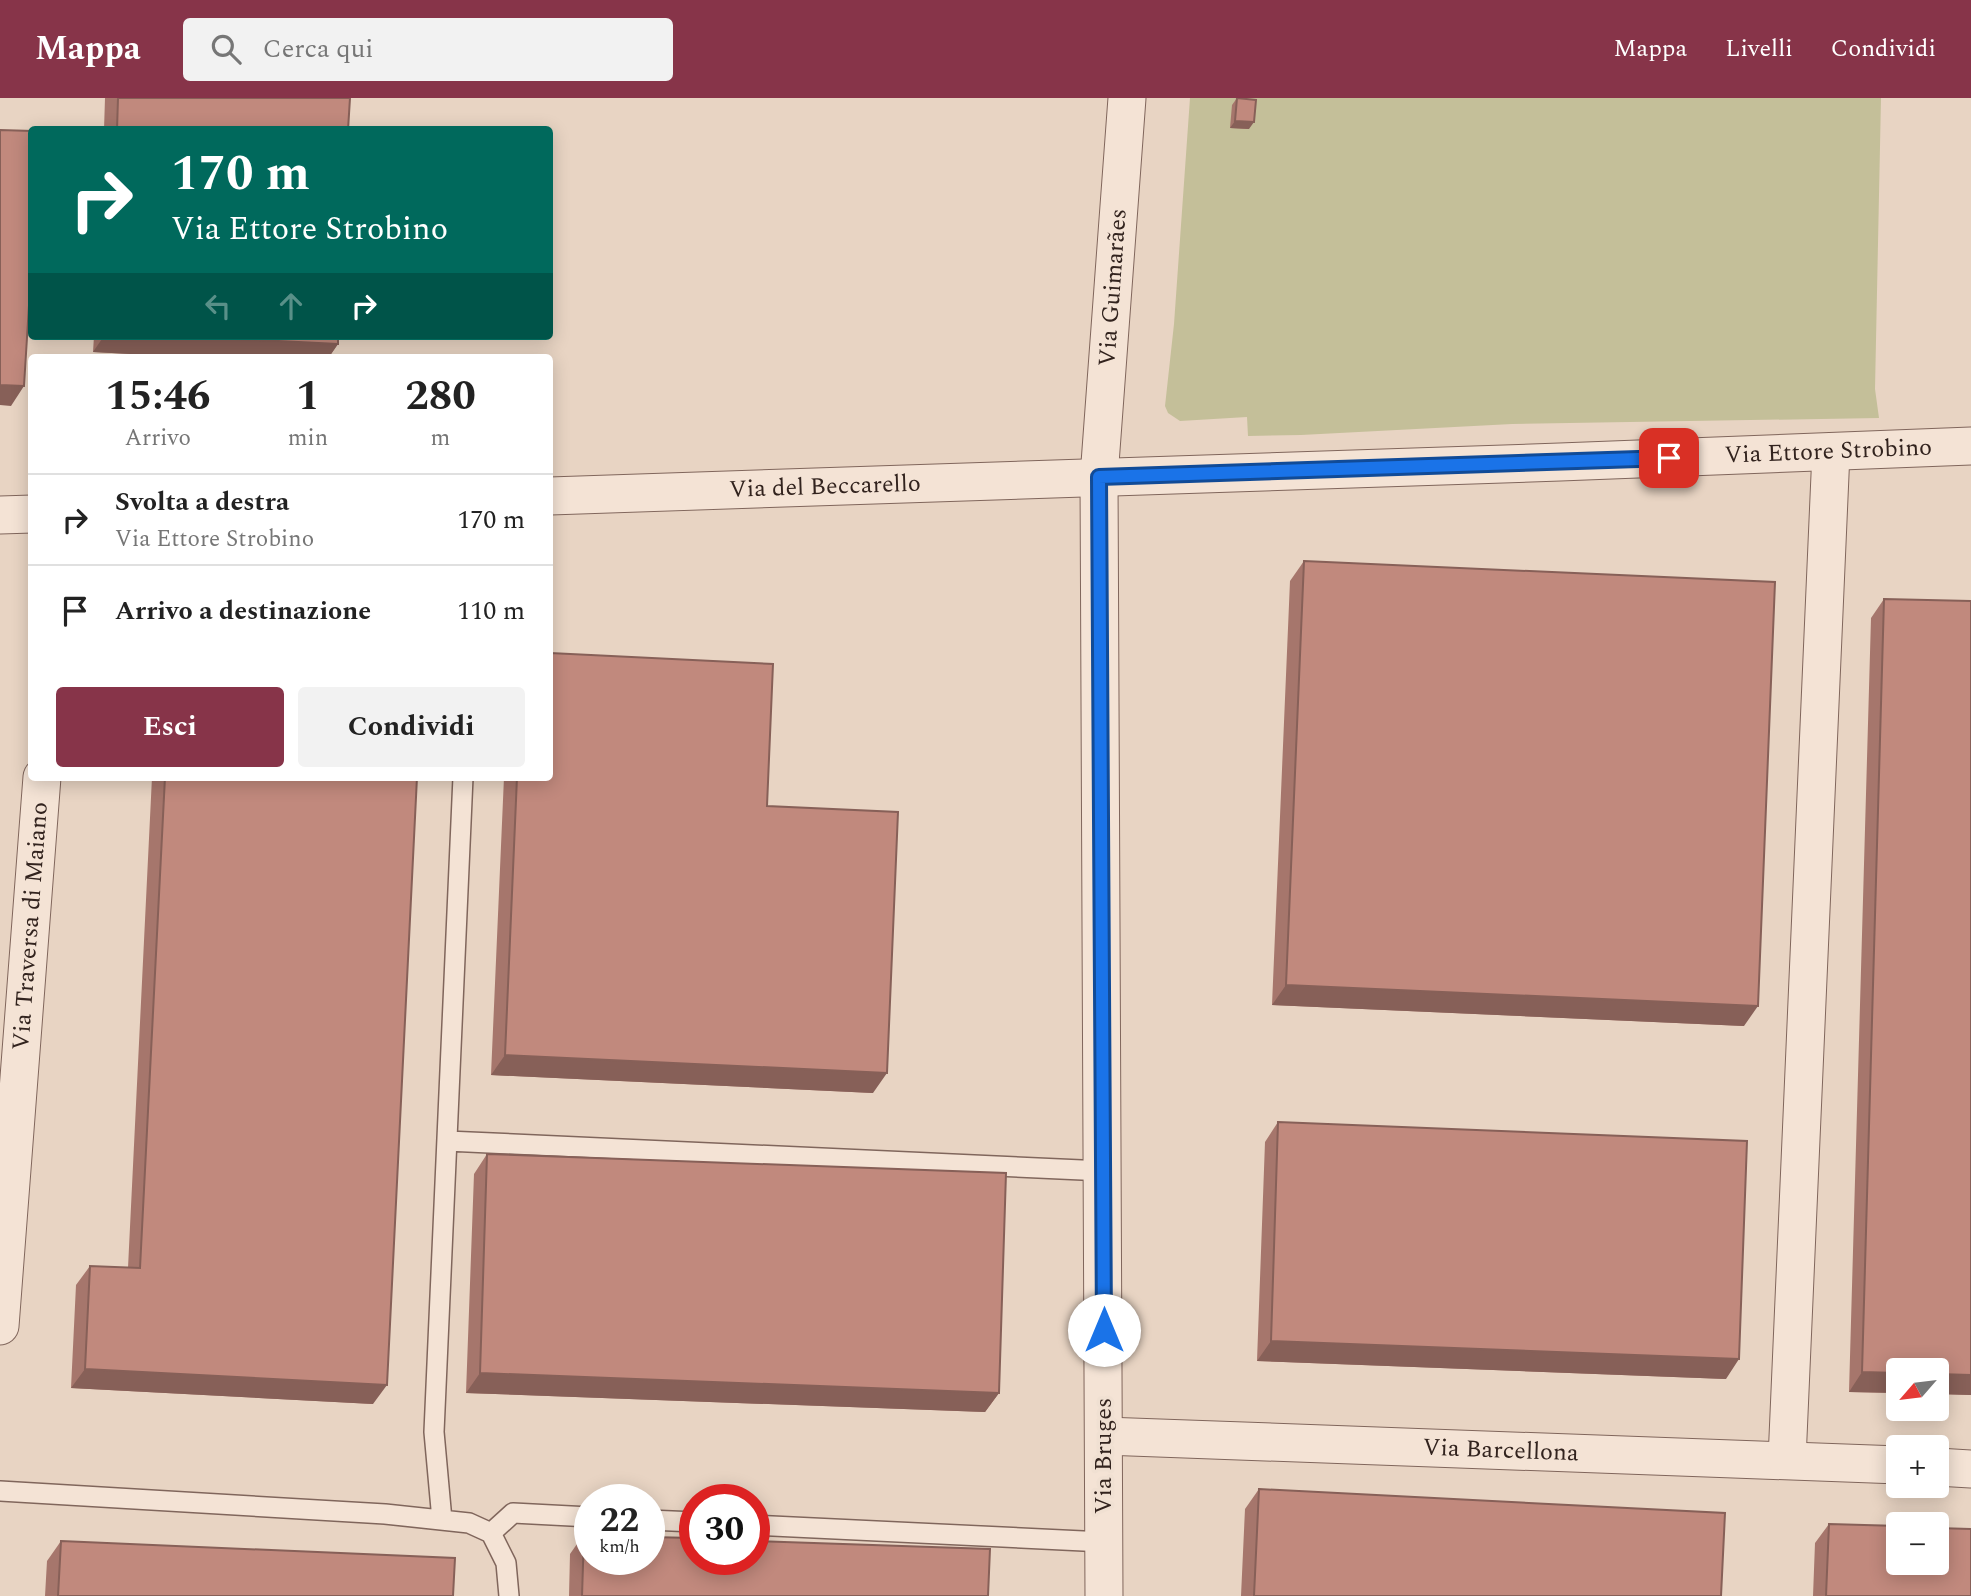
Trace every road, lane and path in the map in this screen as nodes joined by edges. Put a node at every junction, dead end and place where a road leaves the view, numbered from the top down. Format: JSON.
{"nodes":[{"id":1,"x":1127,"y":98,"type":"edge"},
{"id":2,"x":1971,"y":446,"type":"edge"},
{"id":3,"x":1831,"y":452,"type":"junction"},
{"id":4,"x":1099,"y":477,"type":"junction"},
{"id":5,"x":553,"y":496,"type":"edge"},
{"id":6,"x":28,"y":514,"type":"edge"},
{"id":7,"x":0,"y":515,"type":"edge"},
{"id":8,"x":41,"y":781,"type":"edge"},
{"id":9,"x":463,"y":781,"type":"edge"},
{"id":10,"x":447,"y":1141,"type":"junction"},
{"id":11,"x":1104,"y":1171,"type":"junction"},
{"id":12,"x":2,"y":1287,"type":"edge"},
{"id":13,"x":0,"y":1326,"type":"edge"},
{"id":14,"x":1104,"y":1436,"type":"junction"},
{"id":15,"x":1787,"y":1461,"type":"junction"},
{"id":16,"x":1886,"y":1465,"type":"edge"},
{"id":17,"x":1949,"y":1468,"type":"edge"},
{"id":18,"x":1971,"y":1469,"type":"edge"},
{"id":19,"x":0,"y":1492,"type":"edge"},
{"id":20,"x":574,"y":1516,"type":"edge"},
{"id":21,"x":442,"y":1520,"type":"junction"},
{"id":22,"x":770,"y":1526,"type":"edge"},
{"id":23,"x":491,"y":1533,"type":"junction"},
{"id":24,"x":1104,"y":1542,"type":"junction"},
{"id":25,"x":509,"y":1596,"type":"edge"},
{"id":26,"x":1104,"y":1596,"type":"edge"}],
"edges":[{"from":1,"to":4,"type":"street","name":"Via Guimarães"},
{"from":2,"to":3,"type":"street","name":"Via Ettore Strobino"},
{"from":3,"to":4,"type":"street","name":"Via Ettore Strobino"},
{"from":3,"to":15,"type":"street"},
{"from":4,"to":5,"type":"street","name":"Via del Beccarello"},
{"from":4,"to":11,"type":"street","name":"Via Bruges"},
{"from":6,"to":7,"type":"street"},
{"from":8,"to":12,"type":"street","name":"Via Traversa di Maiano"},
{"from":9,"to":10,"type":"lane"},
{"from":10,"to":11,"type":"lane"},
{"from":10,"to":21,"type":"lane"},
{"from":11,"to":14,"type":"street","name":"Via Bruges"},
{"from":12,"to":13,"type":"street","name":"Via Traversa di Maiano"},
{"from":14,"to":15,"type":"street","name":"Via Barcellona"},
{"from":14,"to":24,"type":"street","name":"Via Bruges"},
{"from":15,"to":16,"type":"street","name":"Via Barcellona"},
{"from":17,"to":18,"type":"street"},
{"from":19,"to":21,"type":"lane"},
{"from":20,"to":23,"type":"lane"},
{"from":21,"to":23,"type":"lane"},
{"from":22,"to":24,"type":"lane"},
{"from":23,"to":25,"type":"lane"},
{"from":24,"to":26,"type":"street","name":"Via Bruges"}]}
